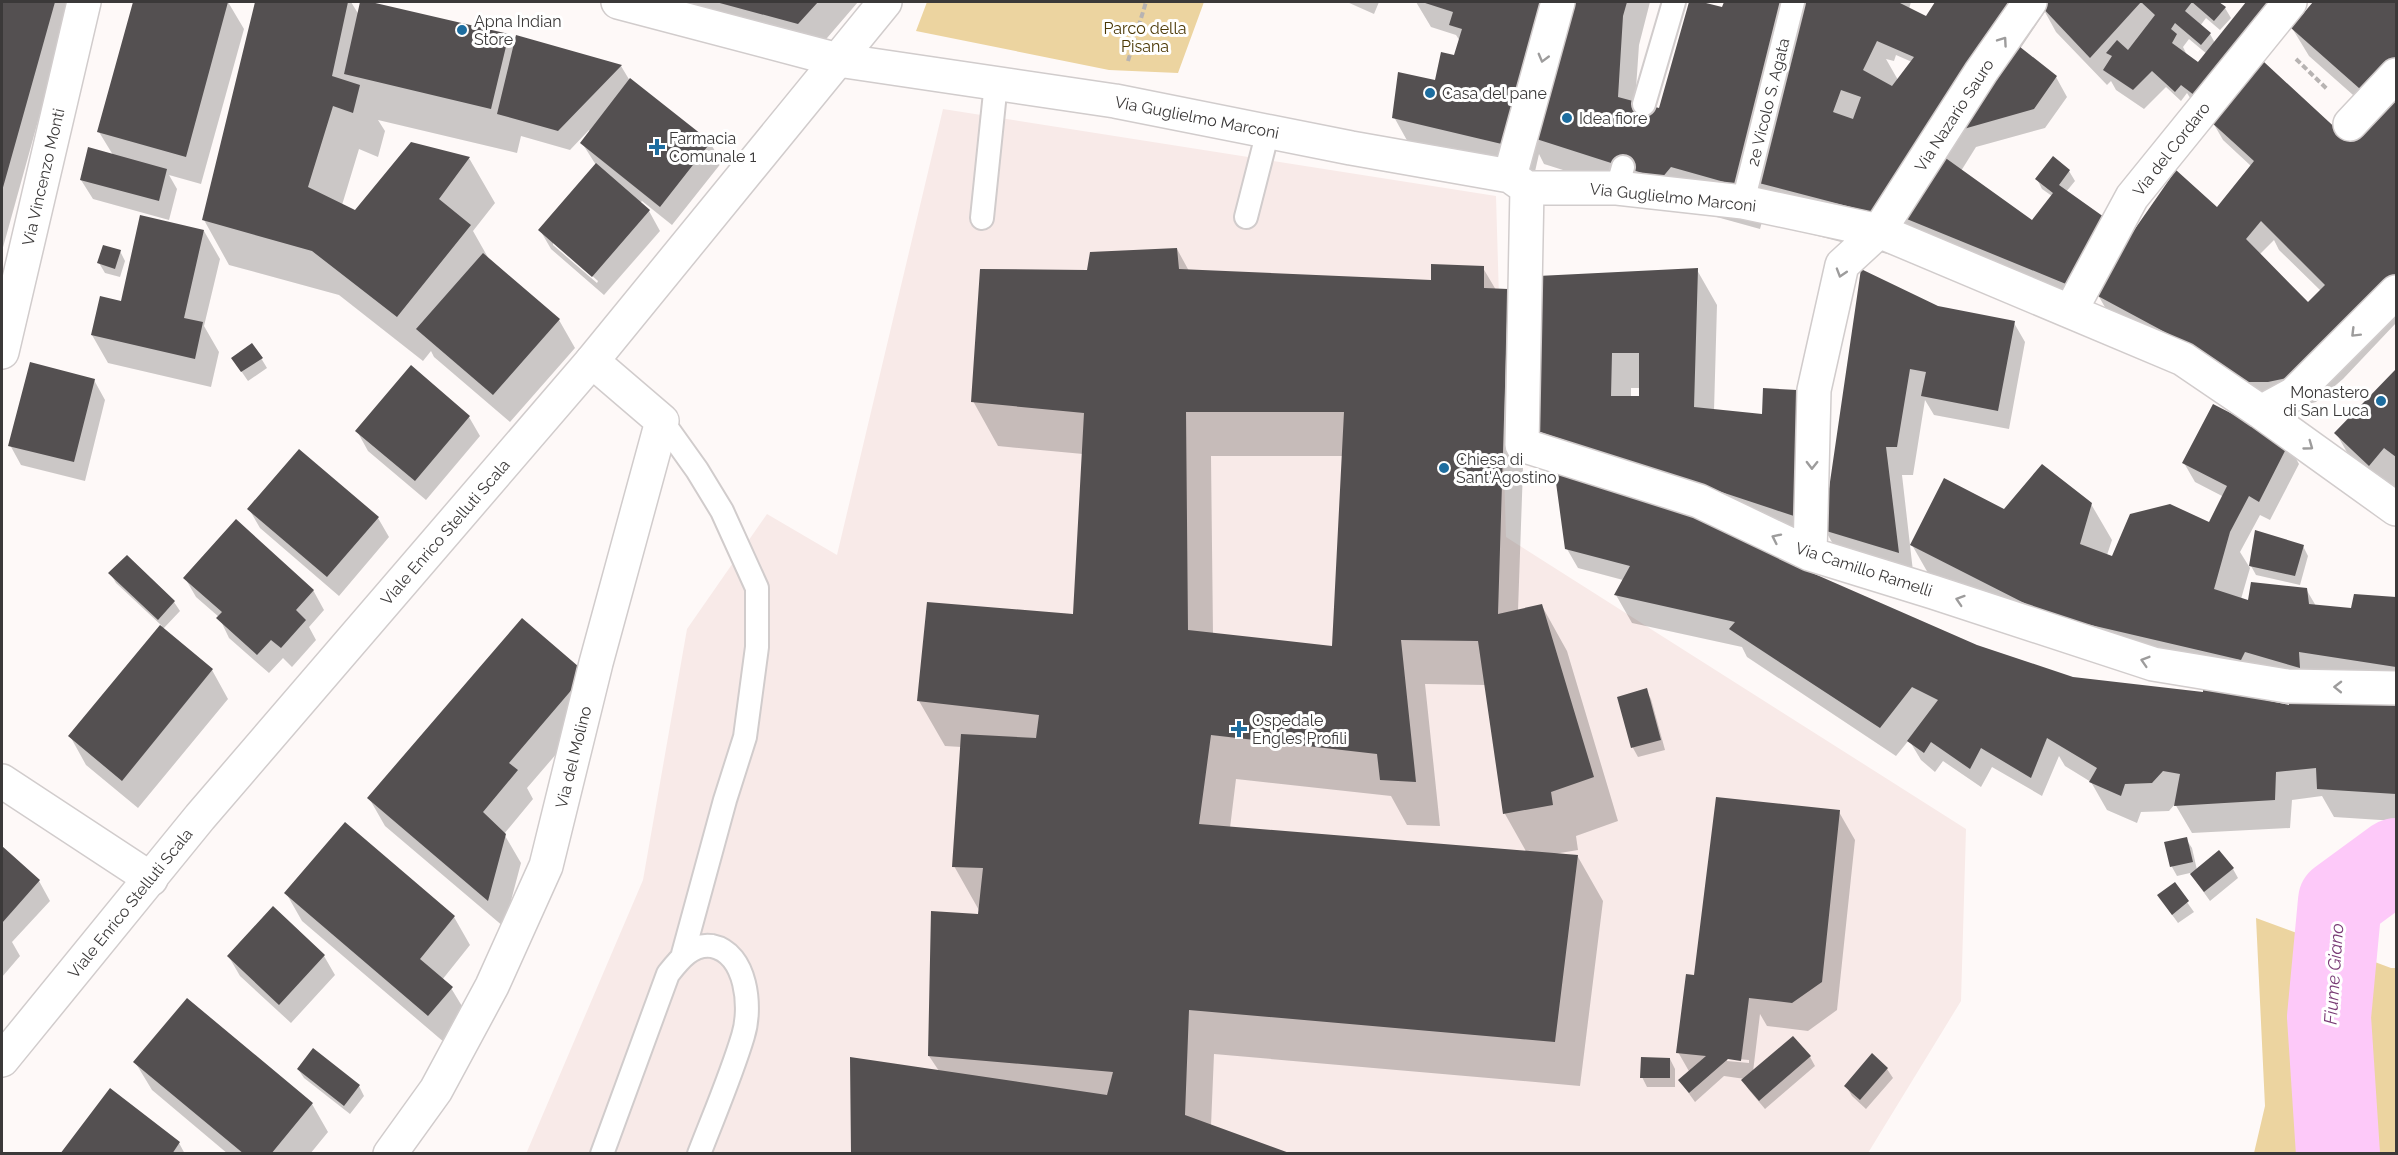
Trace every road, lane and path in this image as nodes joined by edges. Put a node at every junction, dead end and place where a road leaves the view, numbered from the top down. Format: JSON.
{"nodes":[{"id":1,"x":84,"y":2,"type":"edge"},
{"id":2,"x":618,"y":2,"type":"edge"},
{"id":3,"x":885,"y":2,"type":"edge"},
{"id":4,"x":1146,"y":2,"type":"edge"},
{"id":5,"x":1558,"y":2,"type":"edge"},
{"id":6,"x":1674,"y":2,"type":"edge"},
{"id":7,"x":1792,"y":2,"type":"edge"},
{"id":8,"x":2030,"y":2,"type":"edge"},
{"id":9,"x":2290,"y":2,"type":"edge"},
{"id":10,"x":2267,"y":32,"type":"junction"},
{"id":11,"x":838,"y":60,"type":"junction"},
{"id":12,"x":2397,"y":75,"type":"edge"},
{"id":13,"x":996,"y":83,"type":"junction"},
{"id":14,"x":1114,"y":100,"type":"junction"},
{"id":15,"x":1644,"y":105,"type":"dead end"},
{"id":16,"x":2353,"y":121,"type":"joint"},
{"id":17,"x":1268,"y":131,"type":"junction"},
{"id":18,"x":1519,"y":182,"type":"junction"},
{"id":19,"x":1743,"y":202,"type":"junction"},
{"id":20,"x":1246,"y":217,"type":"dead end"},
{"id":21,"x":982,"y":218,"type":"dead end"},
{"id":22,"x":1879,"y":231,"type":"junction"},
{"id":23,"x":2397,"y":292,"type":"edge"},
{"id":24,"x":2071,"y":310,"type":"junction"},
{"id":25,"x":2,"y":347,"type":"edge"},
{"id":26,"x":592,"y":360,"type":"junction"},
{"id":27,"x":2261,"y":412,"type":"junction"},
{"id":28,"x":662,"y":421,"type":"junction"},
{"id":29,"x":2397,"y":509,"type":"edge"},
{"id":30,"x":1810,"y":554,"type":"junction"},
{"id":31,"x":2397,"y":688,"type":"edge"},
{"id":32,"x":2,"y":781,"type":"edge"},
{"id":33,"x":151,"y":879,"type":"junction"},
{"id":34,"x":682,"y":954,"type":"junction"},
{"id":35,"x":2,"y":1060,"type":"edge"},
{"id":36,"x":403,"y":1145,"type":"edge"},
{"id":37,"x":602,"y":1154,"type":"edge"},
{"id":38,"x":699,"y":1154,"type":"edge"}],
"edges":[{"from":1,"to":25,"type":"street","name":"Via Vincenzo Monti"},
{"from":2,"to":11,"type":"street","name":"Via Guglielmo Marconi"},
{"from":3,"to":11,"type":"street","name":"Viale Enrico Stelluti Scala"},
{"from":4,"to":14,"type":"path"},
{"from":5,"to":18,"type":"street","one_way":true},
{"from":6,"to":15,"type":"lane"},
{"from":7,"to":19,"type":"lane","name":"2e Vicolo S. Agata"},
{"from":22,"to":8,"type":"street","name":"Via Nazario Sauro","one_way":true},
{"from":9,"to":10,"type":"street","name":"Via del Cordaro"},
{"from":10,"to":16,"type":"path"},
{"from":10,"to":24,"type":"street","name":"Via del Cordaro"},
{"from":11,"to":13,"type":"street","name":"Via Guglielmo Marconi"},
{"from":11,"to":26,"type":"street","name":"Viale Enrico Stelluti Scala"},
{"from":12,"to":16,"type":"street"},
{"from":13,"to":14,"type":"street","name":"Via Guglielmo Marconi"},
{"from":13,"to":21,"type":"lane"},
{"from":14,"to":17,"type":"street","name":"Via Guglielmo Marconi"},
{"from":17,"to":18,"type":"street","name":"Via Guglielmo Marconi"},
{"from":17,"to":20,"type":"lane"},
{"from":18,"to":19,"type":"street","name":"Via Guglielmo Marconi"},
{"from":30,"to":18,"type":"street","name":"Via Camillo Ramelli","one_way":true},
{"from":19,"to":22,"type":"street","name":"Via Guglielmo Marconi"},
{"from":22,"to":24,"type":"street","name":"Via Guglielmo Marconi"},
{"from":22,"to":30,"type":"street","name":"Via Nazario Sauro","one_way":true},
{"from":23,"to":27,"type":"street","one_way":true},
{"from":24,"to":27,"type":"street","name":"Via Guglielmo Marconi"},
{"from":26,"to":28,"type":"street"},
{"from":26,"to":33,"type":"street","name":"Viale Enrico Stelluti Scala"},
{"from":27,"to":29,"type":"street","name":"Via Guglielmo Marconi","one_way":true},
{"from":28,"to":34,"type":"lane"},
{"from":28,"to":36,"type":"street","name":"Via del Molino"},
{"from":31,"to":30,"type":"street","name":"Via Camillo Ramelli","one_way":true},
{"from":32,"to":33,"type":"street"},
{"from":33,"to":35,"type":"street","name":"Viale Enrico Stelluti Scala"},
{"from":34,"to":37,"type":"lane"},
{"from":34,"to":38,"type":"lane"}]}
